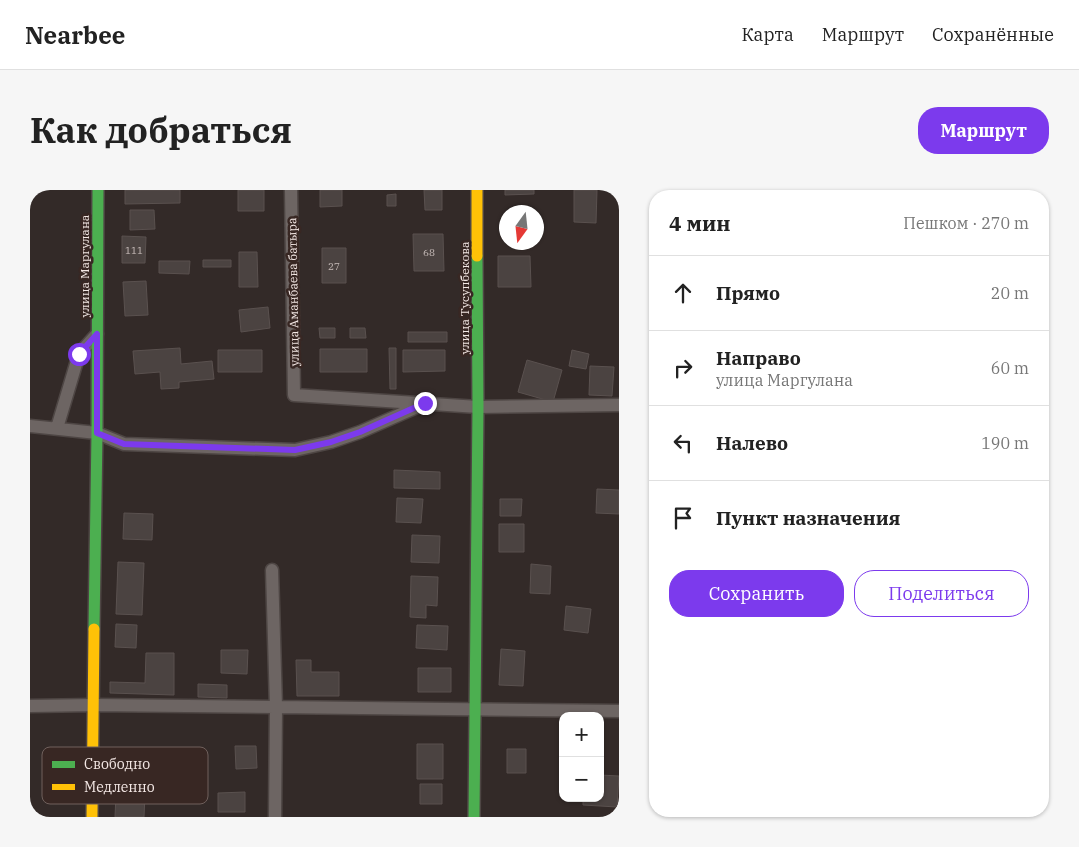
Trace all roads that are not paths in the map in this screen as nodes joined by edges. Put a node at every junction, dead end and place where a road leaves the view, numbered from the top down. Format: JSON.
{"nodes":[{"id":1,"x":98,"y":190,"type":"edge"},
{"id":2,"x":291,"y":190,"type":"edge"},
{"id":3,"x":477,"y":190,"type":"edge"},
{"id":4,"x":97,"y":334,"type":"junction"},
{"id":5,"x":425,"y":403,"type":"junction"},
{"id":6,"x":619,"y":406,"type":"edge"},
{"id":7,"x":478,"y":407,"type":"junction"},
{"id":8,"x":30,"y":426,"type":"edge"},
{"id":9,"x":57,"y":428,"type":"junction"},
{"id":10,"x":97,"y":433,"type":"junction"},
{"id":11,"x":272,"y":570,"type":"dead end"},
{"id":12,"x":94,"y":705,"type":"junction"},
{"id":13,"x":30,"y":706,"type":"edge"},
{"id":14,"x":276,"y":707,"type":"junction"},
{"id":15,"x":474,"y":710,"type":"junction"},
{"id":16,"x":619,"y":711,"type":"edge"},
{"id":17,"x":93,"y":747,"type":"edge"},
{"id":18,"x":92,"y":804,"type":"edge"},
{"id":19,"x":92,"y":817,"type":"edge"},
{"id":20,"x":275,"y":817,"type":"edge"},
{"id":21,"x":474,"y":817,"type":"edge"}],
"edges":[{"from":1,"to":4,"type":"street","name":"улица Маргулана"},
{"from":2,"to":5,"type":"street","name":"улица Аманбаева батыра"},
{"from":3,"to":7,"type":"street","name":"улица Тусупбекова"},
{"from":4,"to":9,"type":"street"},
{"from":4,"to":10,"type":"street","name":"улица Маргулана"},
{"from":5,"to":7,"type":"street"},
{"from":5,"to":10,"type":"street"},
{"from":6,"to":7,"type":"street"},
{"from":7,"to":15,"type":"street","name":"улица Тусупбекова"},
{"from":8,"to":9,"type":"street"},
{"from":9,"to":10,"type":"street"},
{"from":10,"to":12,"type":"street","name":"улица Маргулана"},
{"from":11,"to":14,"type":"street"},
{"from":12,"to":13,"type":"street"},
{"from":12,"to":14,"type":"street"},
{"from":12,"to":17,"type":"street","name":"улица Маргулана"},
{"from":14,"to":15,"type":"street"},
{"from":14,"to":20,"type":"street"},
{"from":15,"to":16,"type":"street"},
{"from":15,"to":21,"type":"street","name":"улица Тусупбекова"},
{"from":18,"to":19,"type":"street","name":"улица Маргулана"}]}
